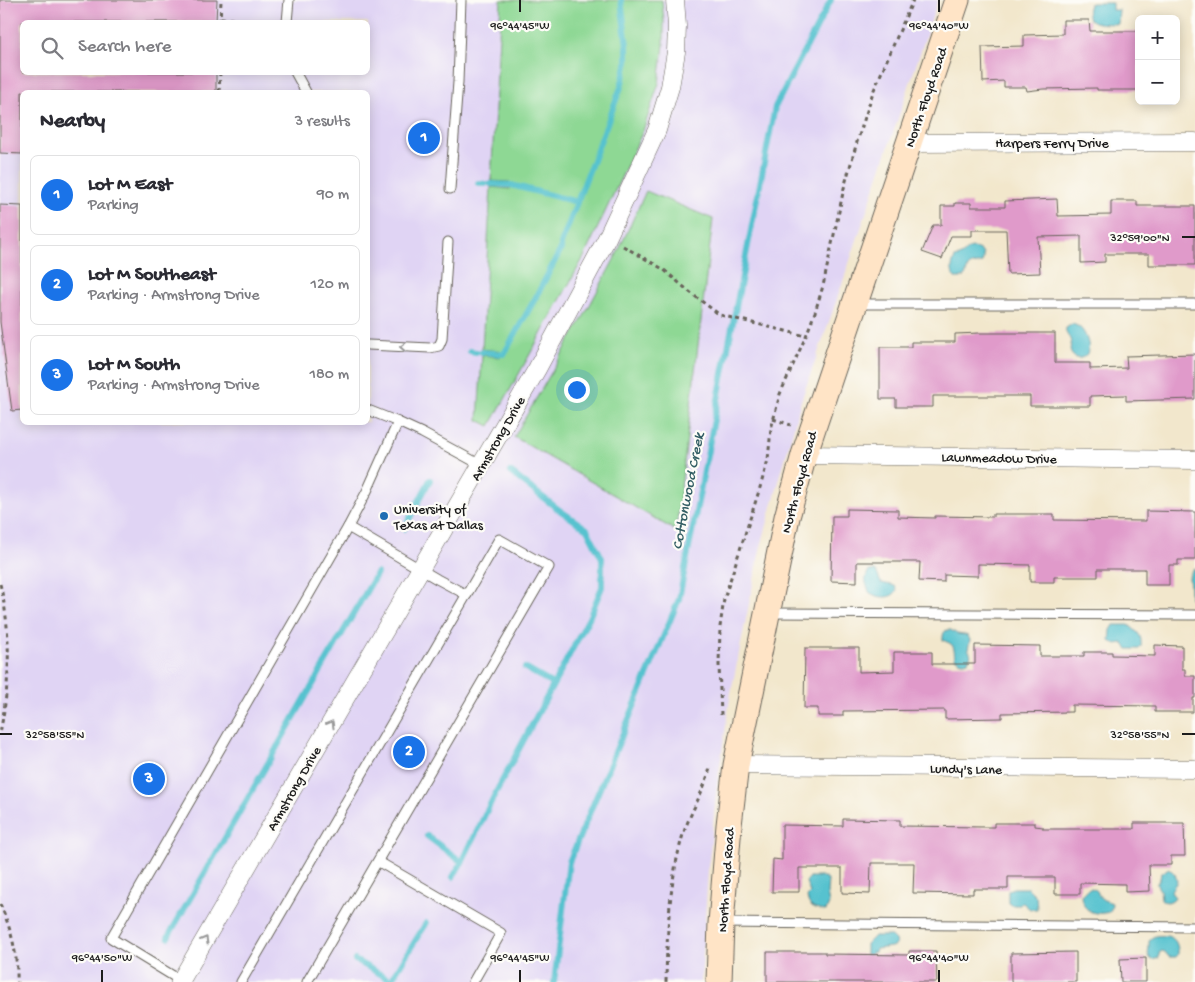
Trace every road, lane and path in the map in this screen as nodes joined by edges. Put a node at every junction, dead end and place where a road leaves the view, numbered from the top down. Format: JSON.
{"nodes":[{"id":1,"x":221,"y":0,"type":"edge"},
{"id":2,"x":288,"y":0,"type":"edge"},
{"id":3,"x":461,"y":0,"type":"edge"},
{"id":4,"x":675,"y":0,"type":"edge"},
{"id":5,"x":957,"y":0,"type":"edge"},
{"id":6,"x":220,"y":20,"type":"edge"},
{"id":7,"x":287,"y":20,"type":"edge"},
{"id":8,"x":220,"y":75,"type":"edge"},
{"id":9,"x":297,"y":75,"type":"edge"},
{"id":10,"x":219,"y":90,"type":"edge"},
{"id":11,"x":305,"y":90,"type":"edge"},
{"id":12,"x":1195,"y":142,"type":"edge"},
{"id":13,"x":910,"y":143,"type":"junction"},
{"id":14,"x":450,"y":189,"type":"dead end"},
{"id":15,"x":607,"y":238,"type":"junction"},
{"id":16,"x":448,"y":242,"type":"dead end"},
{"id":17,"x":855,"y":304,"type":"junction"},
{"id":18,"x":1195,"y":304,"type":"edge"},
{"id":19,"x":806,"y":336,"type":"dead end"},
{"id":20,"x":370,"y":345,"type":"edge"},
{"id":21,"x":370,"y":411,"type":"edge"},
{"id":22,"x":773,"y":419,"type":"dead end"},
{"id":23,"x":398,"y":422,"type":"junction"},
{"id":24,"x":792,"y":425,"type":"dead end"},
{"id":25,"x":804,"y":455,"type":"junction"},
{"id":26,"x":1195,"y":460,"type":"edge"},
{"id":27,"x":481,"y":466,"type":"junction"},
{"id":28,"x":348,"y":527,"type":"junction"},
{"id":29,"x":421,"y":570,"type":"junction"},
{"id":30,"x":0,"y":584,"type":"edge"},
{"id":31,"x":467,"y":595,"type":"junction"},
{"id":32,"x":767,"y":613,"type":"junction"},
{"id":33,"x":1195,"y":615,"type":"edge"},
{"id":34,"x":0,"y":734,"type":"edge"},
{"id":35,"x":736,"y":765,"type":"junction"},
{"id":36,"x":1195,"y":769,"type":"edge"},
{"id":37,"x":378,"y":862,"type":"junction"},
{"id":38,"x":0,"y":904,"type":"edge"},
{"id":39,"x":721,"y":923,"type":"junction"},
{"id":40,"x":1195,"y":927,"type":"edge"},
{"id":41,"x":18,"y":982,"type":"edge"},
{"id":42,"x":181,"y":982,"type":"edge"},
{"id":43,"x":241,"y":982,"type":"edge"},
{"id":44,"x":308,"y":982,"type":"edge"},
{"id":45,"x":472,"y":982,"type":"edge"},
{"id":46,"x":719,"y":982,"type":"edge"}],
"edges":[{"from":1,"to":6,"type":"path"},
{"from":2,"to":7,"type":"lane"},
{"from":3,"to":14,"type":"lane"},
{"from":4,"to":15,"type":"street","name":"Armstrong Drive"},
{"from":5,"to":13,"type":"street","name":"North Floyd Road"},
{"from":8,"to":10,"type":"path"},
{"from":9,"to":11,"type":"lane"},
{"from":12,"to":13,"type":"street","name":"Harpers Ferry Drive"},
{"from":13,"to":17,"type":"street","name":"North Floyd Road"},
{"from":15,"to":19,"type":"path"},
{"from":15,"to":27,"type":"street","name":"Armstrong Drive"},
{"from":16,"to":20,"type":"lane","one_way":true},
{"from":17,"to":18,"type":"lane"},
{"from":17,"to":25,"type":"street","name":"North Floyd Road"},
{"from":21,"to":23,"type":"lane"},
{"from":22,"to":24,"type":"path"},
{"from":23,"to":27,"type":"lane"},
{"from":23,"to":28,"type":"lane"},
{"from":25,"to":26,"type":"street","name":"Lawnmeadow Drive"},
{"from":25,"to":32,"type":"street","name":"North Floyd Road"},
{"from":27,"to":29,"type":"street","name":"Armstrong Drive"},
{"from":28,"to":29,"type":"lane"},
{"from":28,"to":42,"type":"lane"},
{"from":29,"to":31,"type":"lane"},
{"from":42,"to":29,"type":"street","name":"Armstrong Drive","one_way":true},
{"from":30,"to":34,"type":"path"},
{"from":31,"to":37,"type":"lane"},
{"from":31,"to":43,"type":"lane"},
{"from":32,"to":33,"type":"lane"},
{"from":32,"to":35,"type":"street","name":"North Floyd Road"},
{"from":35,"to":36,"type":"street","name":"Lundy's Lane"},
{"from":35,"to":39,"type":"street","name":"North Floyd Road"},
{"from":37,"to":44,"type":"lane"},
{"from":37,"to":45,"type":"lane"},
{"from":38,"to":41,"type":"path"},
{"from":39,"to":40,"type":"lane"},
{"from":39,"to":46,"type":"street","name":"North Floyd Road"}]}
